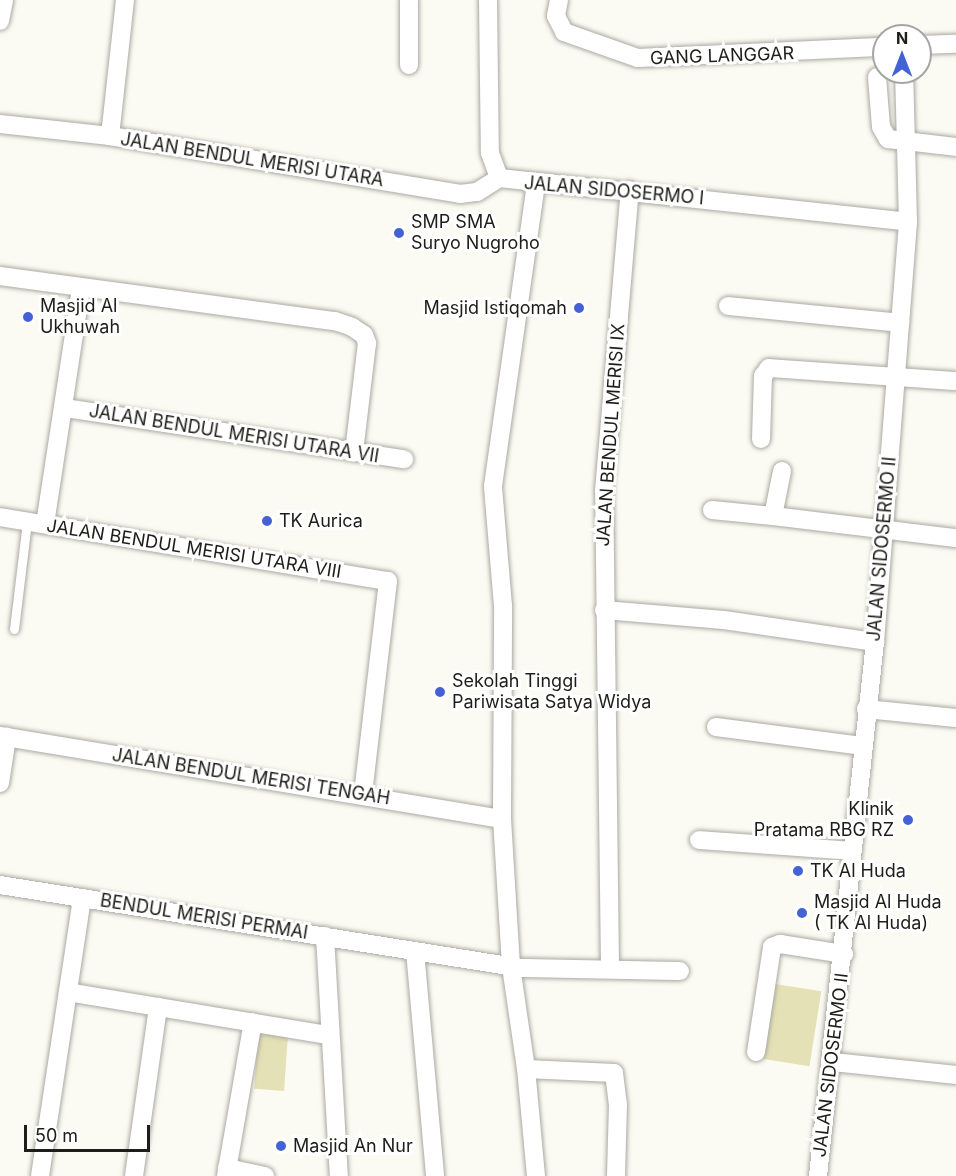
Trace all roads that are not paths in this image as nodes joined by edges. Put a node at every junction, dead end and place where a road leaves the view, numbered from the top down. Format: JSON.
{"nodes":[{"id":1,"x":4,"y":0,"type":"edge"},
{"id":2,"x":125,"y":0,"type":"edge"},
{"id":3,"x":409,"y":0,"type":"edge"},
{"id":4,"x":488,"y":0,"type":"edge"},
{"id":5,"x":559,"y":0,"type":"edge"},
{"id":6,"x":0,"y":21,"type":"edge"},
{"id":7,"x":956,"y":44,"type":"edge"},
{"id":8,"x":932,"y":45,"type":"edge"},
{"id":9,"x":872,"y":48,"type":"edge"},
{"id":10,"x":409,"y":64,"type":"dead end"},
{"id":11,"x":879,"y":84,"type":"edge"},
{"id":12,"x":905,"y":84,"type":"edge"},
{"id":13,"x":0,"y":123,"type":"edge"},
{"id":14,"x":110,"y":136,"type":"junction"},
{"id":15,"x":909,"y":143,"type":"junction"},
{"id":16,"x":956,"y":147,"type":"edge"},
{"id":17,"x":499,"y":178,"type":"junction"},
{"id":18,"x":536,"y":182,"type":"junction"},
{"id":19,"x":630,"y":190,"type":"junction"},
{"id":20,"x":908,"y":222,"type":"junction"},
{"id":21,"x":0,"y":276,"type":"edge"},
{"id":22,"x":81,"y":288,"type":"junction"},
{"id":23,"x":728,"y":306,"type":"dead end"},
{"id":24,"x":900,"y":323,"type":"junction"},
{"id":25,"x":896,"y":377,"type":"junction"},
{"id":26,"x":956,"y":381,"type":"edge"},
{"id":27,"x":65,"y":408,"type":"junction"},
{"id":28,"x":761,"y":439,"type":"dead end"},
{"id":29,"x":354,"y":452,"type":"junction"},
{"id":30,"x":404,"y":459,"type":"dead end"},
{"id":31,"x":782,"y":471,"type":"dead end"},
{"id":32,"x":711,"y":510,"type":"dead end"},
{"id":33,"x":773,"y":516,"type":"junction"},
{"id":34,"x":0,"y":517,"type":"edge"},
{"id":35,"x":36,"y":523,"type":"junction"},
{"id":36,"x":884,"y":528,"type":"junction"},
{"id":37,"x":956,"y":538,"type":"edge"},
{"id":38,"x":604,"y":610,"type":"junction"},
{"id":39,"x":14,"y":629,"type":"dead end"},
{"id":40,"x":875,"y":642,"type":"junction"},
{"id":41,"x":866,"y":709,"type":"junction"},
{"id":42,"x":956,"y":718,"type":"edge"},
{"id":43,"x":716,"y":727,"type":"dead end"},
{"id":44,"x":3,"y":736,"type":"edge"},
{"id":45,"x":862,"y":746,"type":"junction"},
{"id":46,"x":0,"y":783,"type":"edge"},
{"id":47,"x":363,"y":795,"type":"junction"},
{"id":48,"x":502,"y":819,"type":"junction"},
{"id":49,"x":699,"y":840,"type":"dead end"},
{"id":50,"x":852,"y":851,"type":"junction"},
{"id":51,"x":0,"y":885,"type":"edge"},
{"id":52,"x":82,"y":898,"type":"junction"},
{"id":53,"x":325,"y":936,"type":"junction"},
{"id":54,"x":415,"y":951,"type":"junction"},
{"id":55,"x":844,"y":954,"type":"junction"},
{"id":56,"x":524,"y":967,"type":"junction"},
{"id":57,"x":610,"y":968,"type":"junction"},
{"id":58,"x":680,"y":971,"type":"dead end"},
{"id":59,"x":68,"y":992,"type":"junction"},
{"id":60,"x":158,"y":1007,"type":"junction"},
{"id":61,"x":253,"y":1022,"type":"junction"},
{"id":62,"x":328,"y":1035,"type":"junction"},
{"id":63,"x":756,"y":1052,"type":"dead end"},
{"id":64,"x":833,"y":1062,"type":"junction"},
{"id":65,"x":526,"y":1069,"type":"junction"},
{"id":66,"x":956,"y":1075,"type":"edge"},
{"id":67,"x":227,"y":1172,"type":"edge"},
{"id":68,"x":40,"y":1176,"type":"edge"},
{"id":69,"x":134,"y":1176,"type":"edge"},
{"id":70,"x":265,"y":1176,"type":"edge"},
{"id":71,"x":339,"y":1176,"type":"edge"},
{"id":72,"x":435,"y":1176,"type":"edge"},
{"id":73,"x":536,"y":1176,"type":"edge"},
{"id":74,"x":616,"y":1176,"type":"edge"},
{"id":75,"x":818,"y":1176,"type":"edge"}],
"edges":[{"from":1,"to":6,"type":"street"},
{"from":2,"to":14,"type":"street"},
{"from":3,"to":10,"type":"street"},
{"from":4,"to":17,"type":"street","name":"JALAN SIDOSERMO I"},
{"from":5,"to":9,"type":"street","name":"GANG LANGGAR"},
{"from":7,"to":8,"type":"street"},
{"from":11,"to":15,"type":"street"},
{"from":12,"to":15,"type":"street","name":"JALAN SIDOSERMO II"},
{"from":13,"to":14,"type":"street","name":"JALAN BENDUL MERISI UTARA"},
{"from":14,"to":17,"type":"street","name":"JALAN BENDUL MERISI UTARA"},
{"from":15,"to":16,"type":"street"},
{"from":15,"to":20,"type":"street","name":"JALAN SIDOSERMO II"},
{"from":17,"to":18,"type":"street","name":"JALAN SIDOSERMO I"},
{"from":18,"to":19,"type":"street","name":"JALAN SIDOSERMO I"},
{"from":18,"to":48,"type":"street"},
{"from":19,"to":20,"type":"street","name":"JALAN SIDOSERMO I"},
{"from":19,"to":38,"type":"street","name":"JALAN BENDUL MERISI IX"},
{"from":20,"to":24,"type":"street","name":"JALAN SIDOSERMO II"},
{"from":21,"to":22,"type":"street"},
{"from":22,"to":27,"type":"street"},
{"from":22,"to":29,"type":"street"},
{"from":23,"to":24,"type":"street"},
{"from":24,"to":25,"type":"street","name":"JALAN SIDOSERMO II"},
{"from":25,"to":26,"type":"street"},
{"from":25,"to":28,"type":"street"},
{"from":25,"to":36,"type":"street","name":"JALAN SIDOSERMO II"},
{"from":27,"to":29,"type":"street","name":"JALAN BENDUL MERISI UTARA VII"},
{"from":27,"to":35,"type":"street"},
{"from":29,"to":30,"type":"street","name":"JALAN BENDUL MERISI UTARA VII"},
{"from":31,"to":33,"type":"street"},
{"from":32,"to":33,"type":"street"},
{"from":33,"to":36,"type":"street"},
{"from":34,"to":35,"type":"street","name":"JALAN BENDUL MERISI UTARA VIII"},
{"from":35,"to":39,"type":"lane"},
{"from":35,"to":47,"type":"street","name":"JALAN BENDUL MERISI UTARA VIII"},
{"from":36,"to":37,"type":"street"},
{"from":36,"to":40,"type":"street","name":"JALAN SIDOSERMO II"},
{"from":38,"to":40,"type":"street"},
{"from":38,"to":57,"type":"street","name":"JALAN BENDUL MERISI IX"},
{"from":40,"to":41,"type":"street","name":"JALAN SIDOSERMO II"},
{"from":41,"to":42,"type":"street"},
{"from":41,"to":45,"type":"street","name":"JALAN SIDOSERMO II"},
{"from":43,"to":45,"type":"street"},
{"from":44,"to":46,"type":"street"},
{"from":44,"to":47,"type":"street","name":"JALAN BENDUL MERISI TENGAH"},
{"from":45,"to":50,"type":"street","name":"JALAN SIDOSERMO II"},
{"from":47,"to":48,"type":"street","name":"JALAN BENDUL MERISI TENGAH"},
{"from":48,"to":56,"type":"street"},
{"from":49,"to":50,"type":"street"},
{"from":50,"to":55,"type":"street","name":"JALAN SIDOSERMO II"},
{"from":51,"to":52,"type":"street","name":"BENDUL MERISI PERMAI"},
{"from":52,"to":53,"type":"street","name":"BENDUL MERISI PERMAI"},
{"from":52,"to":59,"type":"street","name":"BENDUL MERISI PERMAI"},
{"from":53,"to":54,"type":"street","name":"BENDUL MERISI PERMAI"},
{"from":53,"to":62,"type":"street","name":"BENDUL MERISI PERMAI"},
{"from":54,"to":56,"type":"street","name":"BENDUL MERISI PERMAI"},
{"from":54,"to":72,"type":"street"},
{"from":55,"to":63,"type":"street","name":"JALAN SIDOSERMO II"},
{"from":55,"to":64,"type":"street","name":"JALAN SIDOSERMO II"},
{"from":56,"to":57,"type":"street","name":"BENDUL MERISI PERMAI"},
{"from":56,"to":65,"type":"street"},
{"from":57,"to":58,"type":"street","name":"BENDUL MERISI PERMAI"},
{"from":59,"to":60,"type":"street"},
{"from":59,"to":68,"type":"street","name":"BENDUL MERISI PERMAI"},
{"from":60,"to":61,"type":"street"},
{"from":60,"to":69,"type":"street"},
{"from":61,"to":62,"type":"street"},
{"from":61,"to":67,"type":"street"},
{"from":62,"to":71,"type":"street","name":"BENDUL MERISI PERMAI"},
{"from":64,"to":66,"type":"street"},
{"from":64,"to":75,"type":"street","name":"JALAN SIDOSERMO II"},
{"from":65,"to":73,"type":"street"},
{"from":65,"to":74,"type":"street"},
{"from":67,"to":70,"type":"street"}]}
